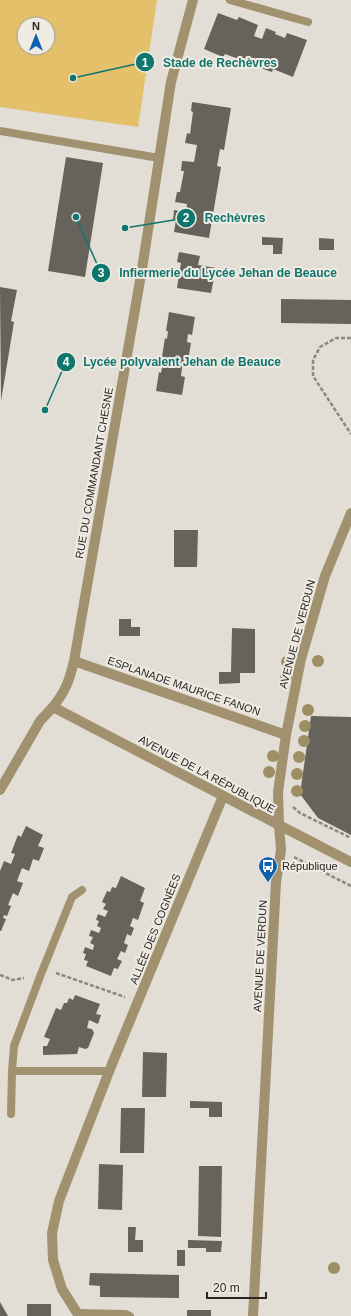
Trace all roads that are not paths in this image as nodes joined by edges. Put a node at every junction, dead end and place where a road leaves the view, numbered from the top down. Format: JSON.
{"nodes":[{"id":1,"x":193,"y":0,"type":"edge"},
{"id":2,"x":230,"y":0,"type":"edge"},
{"id":3,"x":308,"y":22,"type":"dead end"},
{"id":4,"x":0,"y":131,"type":"edge"},
{"id":5,"x":159,"y":158,"type":"junction"},
{"id":6,"x":351,"y":513,"type":"edge"},
{"id":7,"x":74,"y":661,"type":"junction"},
{"id":8,"x":53,"y":707,"type":"junction"},
{"id":9,"x":286,"y":735,"type":"junction"},
{"id":10,"x":0,"y":790,"type":"edge"},
{"id":11,"x":223,"y":796,"type":"junction"},
{"id":12,"x":279,"y":825,"type":"junction"},
{"id":13,"x":351,"y":862,"type":"edge"},
{"id":14,"x":82,"y":890,"type":"dead end"},
{"id":15,"x":12,"y":1071,"type":"junction"},
{"id":16,"x":109,"y":1071,"type":"junction"},
{"id":17,"x":11,"y":1114,"type":"dead end"},
{"id":18,"x":78,"y":1314,"type":"edge"},
{"id":19,"x":130,"y":1316,"type":"edge"},
{"id":20,"x":253,"y":1316,"type":"edge"}],
"edges":[{"from":1,"to":5,"type":"street","name":"RUE DU COMMANDANT CHESNE"},
{"from":2,"to":3,"type":"lane"},
{"from":4,"to":5,"type":"lane"},
{"from":5,"to":7,"type":"street","name":"RUE DU COMMANDANT CHESNE"},
{"from":6,"to":9,"type":"street","name":"AVENUE DE VERDUN"},
{"from":7,"to":8,"type":"street","name":"RUE DU COMMANDANT CHESNE"},
{"from":7,"to":9,"type":"street","name":"ESPLANADE MAURICE FANON"},
{"from":8,"to":10,"type":"street","name":"RUE DU COMMANDANT CHESNE"},
{"from":8,"to":11,"type":"street","name":"AVENUE DE LA RÉPUBLIQUE"},
{"from":9,"to":12,"type":"street","name":"AVENUE DE VERDUN"},
{"from":11,"to":12,"type":"street","name":"AVENUE DE LA RÉPUBLIQUE"},
{"from":11,"to":16,"type":"street","name":"ALLÉE DES COGNÉES"},
{"from":12,"to":13,"type":"street","name":"AVENUE DE LA RÉPUBLIQUE"},
{"from":12,"to":20,"type":"street","name":"AVENUE DE VERDUN"},
{"from":14,"to":15,"type":"lane"},
{"from":15,"to":16,"type":"lane"},
{"from":15,"to":17,"type":"lane"},
{"from":16,"to":18,"type":"street","name":"ALLÉE DES COGNÉES"},
{"from":18,"to":19,"type":"lane"}]}
